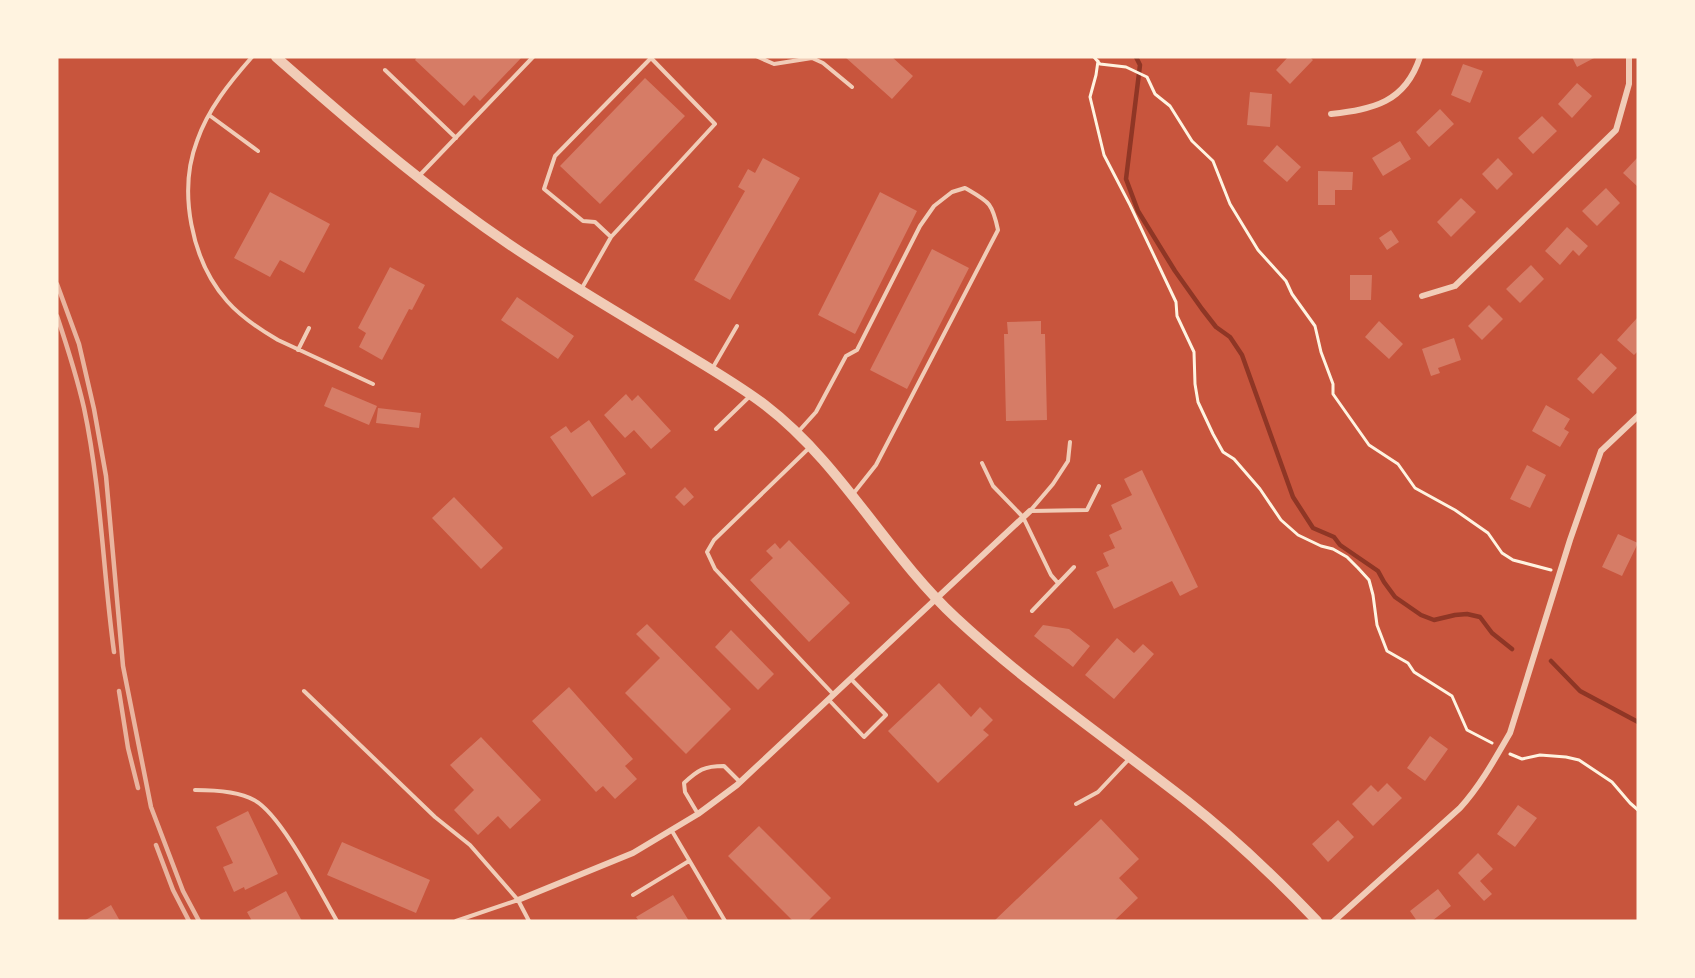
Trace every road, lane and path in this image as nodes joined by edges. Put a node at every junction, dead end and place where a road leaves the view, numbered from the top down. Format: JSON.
{"nodes":[{"id":1,"x":252,"y":57,"type":"edge"},
{"id":2,"x":276,"y":57,"type":"edge"},
{"id":3,"x":533,"y":57,"type":"edge"},
{"id":4,"x":758,"y":57,"type":"edge"},
{"id":5,"x":1095,"y":57,"type":"edge"},
{"id":6,"x":1420,"y":57,"type":"edge"},
{"id":7,"x":1629,"y":57,"type":"edge"},
{"id":8,"x":1098,"y":61,"type":"junction"},
{"id":9,"x":385,"y":70,"type":"dead end"},
{"id":10,"x":852,"y":87,"type":"dead end"},
{"id":11,"x":1330,"y":114,"type":"dead end"},
{"id":12,"x":209,"y":115,"type":"junction"},
{"id":13,"x":456,"y":138,"type":"junction"},
{"id":14,"x":258,"y":151,"type":"dead end"},
{"id":15,"x":418,"y":177,"type":"junction"},
{"id":16,"x":611,"y":237,"type":"junction"},
{"id":17,"x":580,"y":291,"type":"junction"},
{"id":18,"x":1422,"y":296,"type":"dead end"},
{"id":19,"x":737,"y":326,"type":"dead end"},
{"id":20,"x":309,"y":328,"type":"dead end"},
{"id":21,"x":298,"y":350,"type":"junction"},
{"id":22,"x":711,"y":370,"type":"junction"},
{"id":23,"x":373,"y":384,"type":"dead end"},
{"id":24,"x":751,"y":395,"type":"junction"},
{"id":25,"x":1638,"y":416,"type":"edge"},
{"id":26,"x":716,"y":429,"type":"dead end"},
{"id":27,"x":797,"y":433,"type":"junction"},
{"id":28,"x":1070,"y":442,"type":"dead end"},
{"id":29,"x":811,"y":446,"type":"junction"},
{"id":30,"x":982,"y":463,"type":"dead end"},
{"id":31,"x":1099,"y":486,"type":"dead end"},
{"id":32,"x":853,"y":494,"type":"junction"},
{"id":33,"x":1030,"y":511,"type":"junction"},
{"id":34,"x":1023,"y":517,"type":"junction"},
{"id":35,"x":1074,"y":567,"type":"dead end"},
{"id":36,"x":1551,"y":570,"type":"dead end"},
{"id":37,"x":1058,"y":582,"type":"junction"},
{"id":38,"x":935,"y":597,"type":"junction"},
{"id":39,"x":1032,"y":611,"type":"dead end"},
{"id":40,"x":850,"y":678,"type":"junction"},
{"id":41,"x":304,"y":691,"type":"dead end"},
{"id":42,"x":831,"y":697,"type":"junction"},
{"id":43,"x":1492,"y":743,"type":"dead end"},
{"id":44,"x":1510,"y":754,"type":"dead end"},
{"id":45,"x":1131,"y":758,"type":"junction"},
{"id":46,"x":740,"y":782,"type":"junction"},
{"id":47,"x":195,"y":790,"type":"dead end"},
{"id":48,"x":1076,"y":804,"type":"dead end"},
{"id":49,"x":1638,"y":810,"type":"edge"},
{"id":50,"x":698,"y":814,"type":"junction"},
{"id":51,"x":672,"y":831,"type":"junction"},
{"id":52,"x":689,"y":861,"type":"junction"},
{"id":53,"x":633,"y":895,"type":"dead end"},
{"id":54,"x":518,"y":900,"type":"junction"},
{"id":55,"x":337,"y":921,"type":"edge"},
{"id":56,"x":456,"y":921,"type":"edge"},
{"id":57,"x":529,"y":921,"type":"edge"},
{"id":58,"x":725,"y":921,"type":"edge"},
{"id":59,"x":1317,"y":921,"type":"edge"},
{"id":60,"x":1334,"y":921,"type":"edge"}],
"edges":[{"from":1,"to":12,"type":"lane"},
{"from":2,"to":15,"type":"street"},
{"from":3,"to":13,"type":"lane"},
{"from":4,"to":10,"type":"lane"},
{"from":5,"to":8,"type":"path"},
{"from":6,"to":11,"type":"street"},
{"from":7,"to":18,"type":"street"},
{"from":8,"to":36,"type":"path"},
{"from":8,"to":43,"type":"path"},
{"from":9,"to":13,"type":"lane"},
{"from":12,"to":14,"type":"lane"},
{"from":12,"to":21,"type":"lane"},
{"from":13,"to":15,"type":"lane"},
{"from":15,"to":17,"type":"street"},
{"from":16,"to":16,"type":"lane"},
{"from":16,"to":17,"type":"lane"},
{"from":17,"to":22,"type":"street"},
{"from":19,"to":22,"type":"lane"},
{"from":20,"to":21,"type":"lane"},
{"from":21,"to":23,"type":"lane"},
{"from":22,"to":24,"type":"street"},
{"from":24,"to":26,"type":"lane"},
{"from":24,"to":27,"type":"street"},
{"from":25,"to":60,"type":"street"},
{"from":27,"to":29,"type":"street"},
{"from":27,"to":32,"type":"lane"},
{"from":28,"to":33,"type":"lane"},
{"from":29,"to":32,"type":"street"},
{"from":29,"to":42,"type":"lane"},
{"from":30,"to":34,"type":"lane"},
{"from":31,"to":33,"type":"lane"},
{"from":32,"to":38,"type":"street"},
{"from":33,"to":34,"type":"street"},
{"from":34,"to":37,"type":"lane"},
{"from":34,"to":38,"type":"street"},
{"from":35,"to":37,"type":"lane"},
{"from":37,"to":39,"type":"lane"},
{"from":38,"to":40,"type":"street"},
{"from":38,"to":45,"type":"street"},
{"from":40,"to":42,"type":"street"},
{"from":40,"to":42,"type":"lane"},
{"from":41,"to":54,"type":"lane"},
{"from":42,"to":46,"type":"street"},
{"from":44,"to":49,"type":"path"},
{"from":45,"to":48,"type":"lane"},
{"from":45,"to":59,"type":"street"},
{"from":46,"to":50,"type":"street"},
{"from":46,"to":50,"type":"lane"},
{"from":47,"to":55,"type":"lane"},
{"from":50,"to":51,"type":"street"},
{"from":51,"to":52,"type":"lane"},
{"from":51,"to":54,"type":"street"},
{"from":52,"to":53,"type":"lane"},
{"from":52,"to":58,"type":"lane"},
{"from":54,"to":56,"type":"lane"},
{"from":54,"to":57,"type":"lane"}]}
